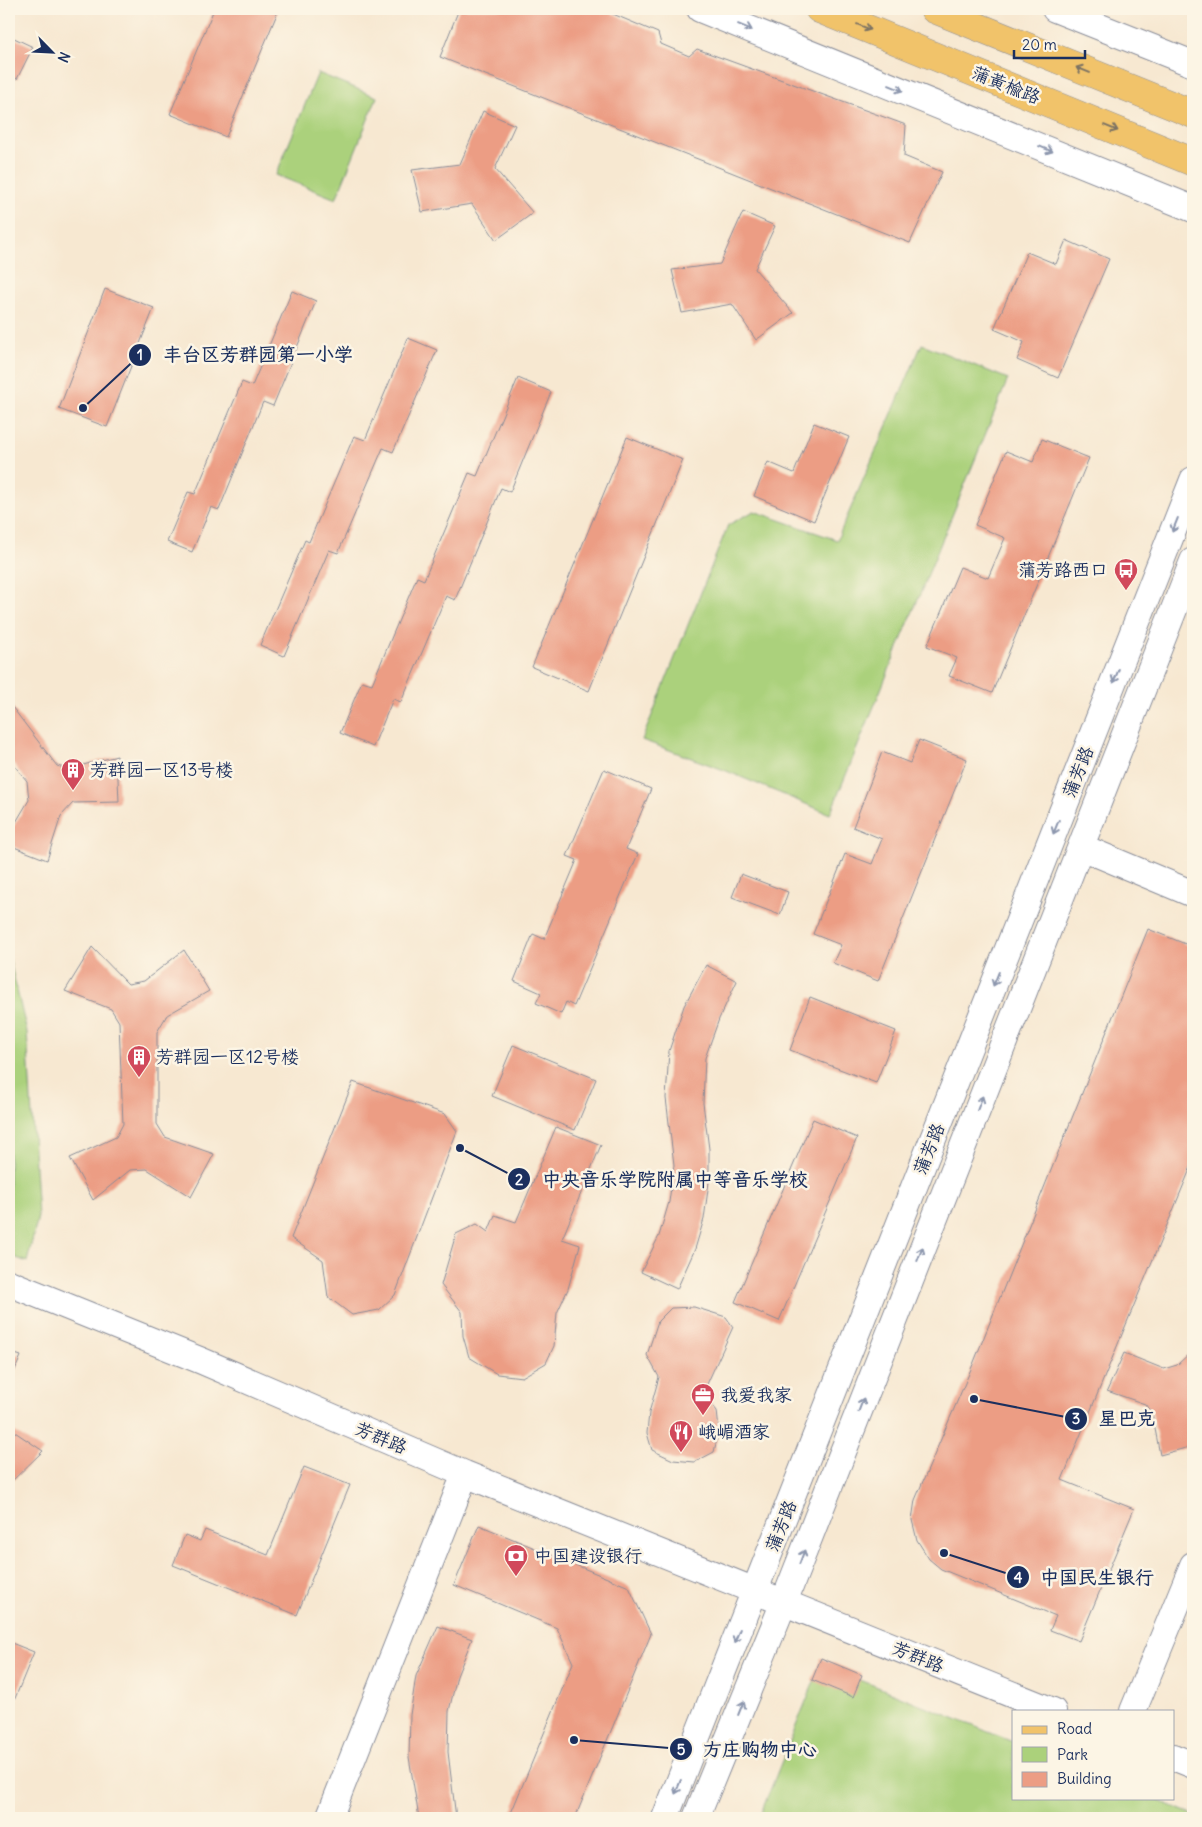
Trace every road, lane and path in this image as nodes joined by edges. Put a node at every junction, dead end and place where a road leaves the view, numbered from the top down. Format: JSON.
{"nodes":[{"id":1,"x":700,"y":9,"type":"edge"},
{"id":2,"x":818,"y":9,"type":"edge"},
{"id":3,"x":934,"y":9,"type":"edge"},
{"id":4,"x":1056,"y":9,"type":"edge"},
{"id":5,"x":1193,"y":64,"type":"edge"},
{"id":6,"x":1193,"y":114,"type":"edge"},
{"id":7,"x":1193,"y":162,"type":"edge"},
{"id":8,"x":1193,"y":208,"type":"edge"},
{"id":9,"x":1193,"y":480,"type":"edge"},
{"id":10,"x":1193,"y":561,"type":"edge"},
{"id":11,"x":1081,"y":847,"type":"junction"},
{"id":12,"x":1193,"y":894,"type":"edge"},
{"id":13,"x":9,"y":1283,"type":"edge"},
{"id":14,"x":465,"y":1474,"type":"junction"},
{"id":15,"x":1193,"y":1565,"type":"edge"},
{"id":16,"x":755,"y":1590,"type":"junction"},
{"id":17,"x":784,"y":1602,"type":"junction"},
{"id":18,"x":1052,"y":1710,"type":"edge"},
{"id":19,"x":1133,"y":1710,"type":"edge"},
{"id":20,"x":1174,"y":1757,"type":"edge"},
{"id":21,"x":1193,"y":1764,"type":"edge"},
{"id":22,"x":329,"y":1818,"type":"edge"},
{"id":23,"x":665,"y":1818,"type":"edge"},
{"id":24,"x":696,"y":1818,"type":"edge"}],
"edges":[{"from":1,"to":8,"type":"street","one_way":true},
{"from":2,"to":7,"type":"main road","name":"蒲黄榆路","one_way":true},
{"from":6,"to":3,"type":"main road","one_way":true},
{"from":4,"to":5,"type":"street"},
{"from":9,"to":16,"type":"street","name":"蒲芳路","one_way":true},
{"from":10,"to":11,"type":"street","name":"蒲芳路"},
{"from":11,"to":12,"type":"street"},
{"from":17,"to":11,"type":"street","name":"蒲芳路","one_way":true},
{"from":13,"to":14,"type":"street","name":"芳群路"},
{"from":14,"to":16,"type":"street","name":"芳群路"},
{"from":14,"to":22,"type":"street"},
{"from":15,"to":19,"type":"street"},
{"from":16,"to":17,"type":"street","name":"芳群路"},
{"from":16,"to":23,"type":"street","name":"蒲芳路","one_way":true},
{"from":17,"to":18,"type":"street","name":"芳群路"},
{"from":24,"to":17,"type":"street","name":"蒲芳路","one_way":true},
{"from":20,"to":21,"type":"street"}]}
